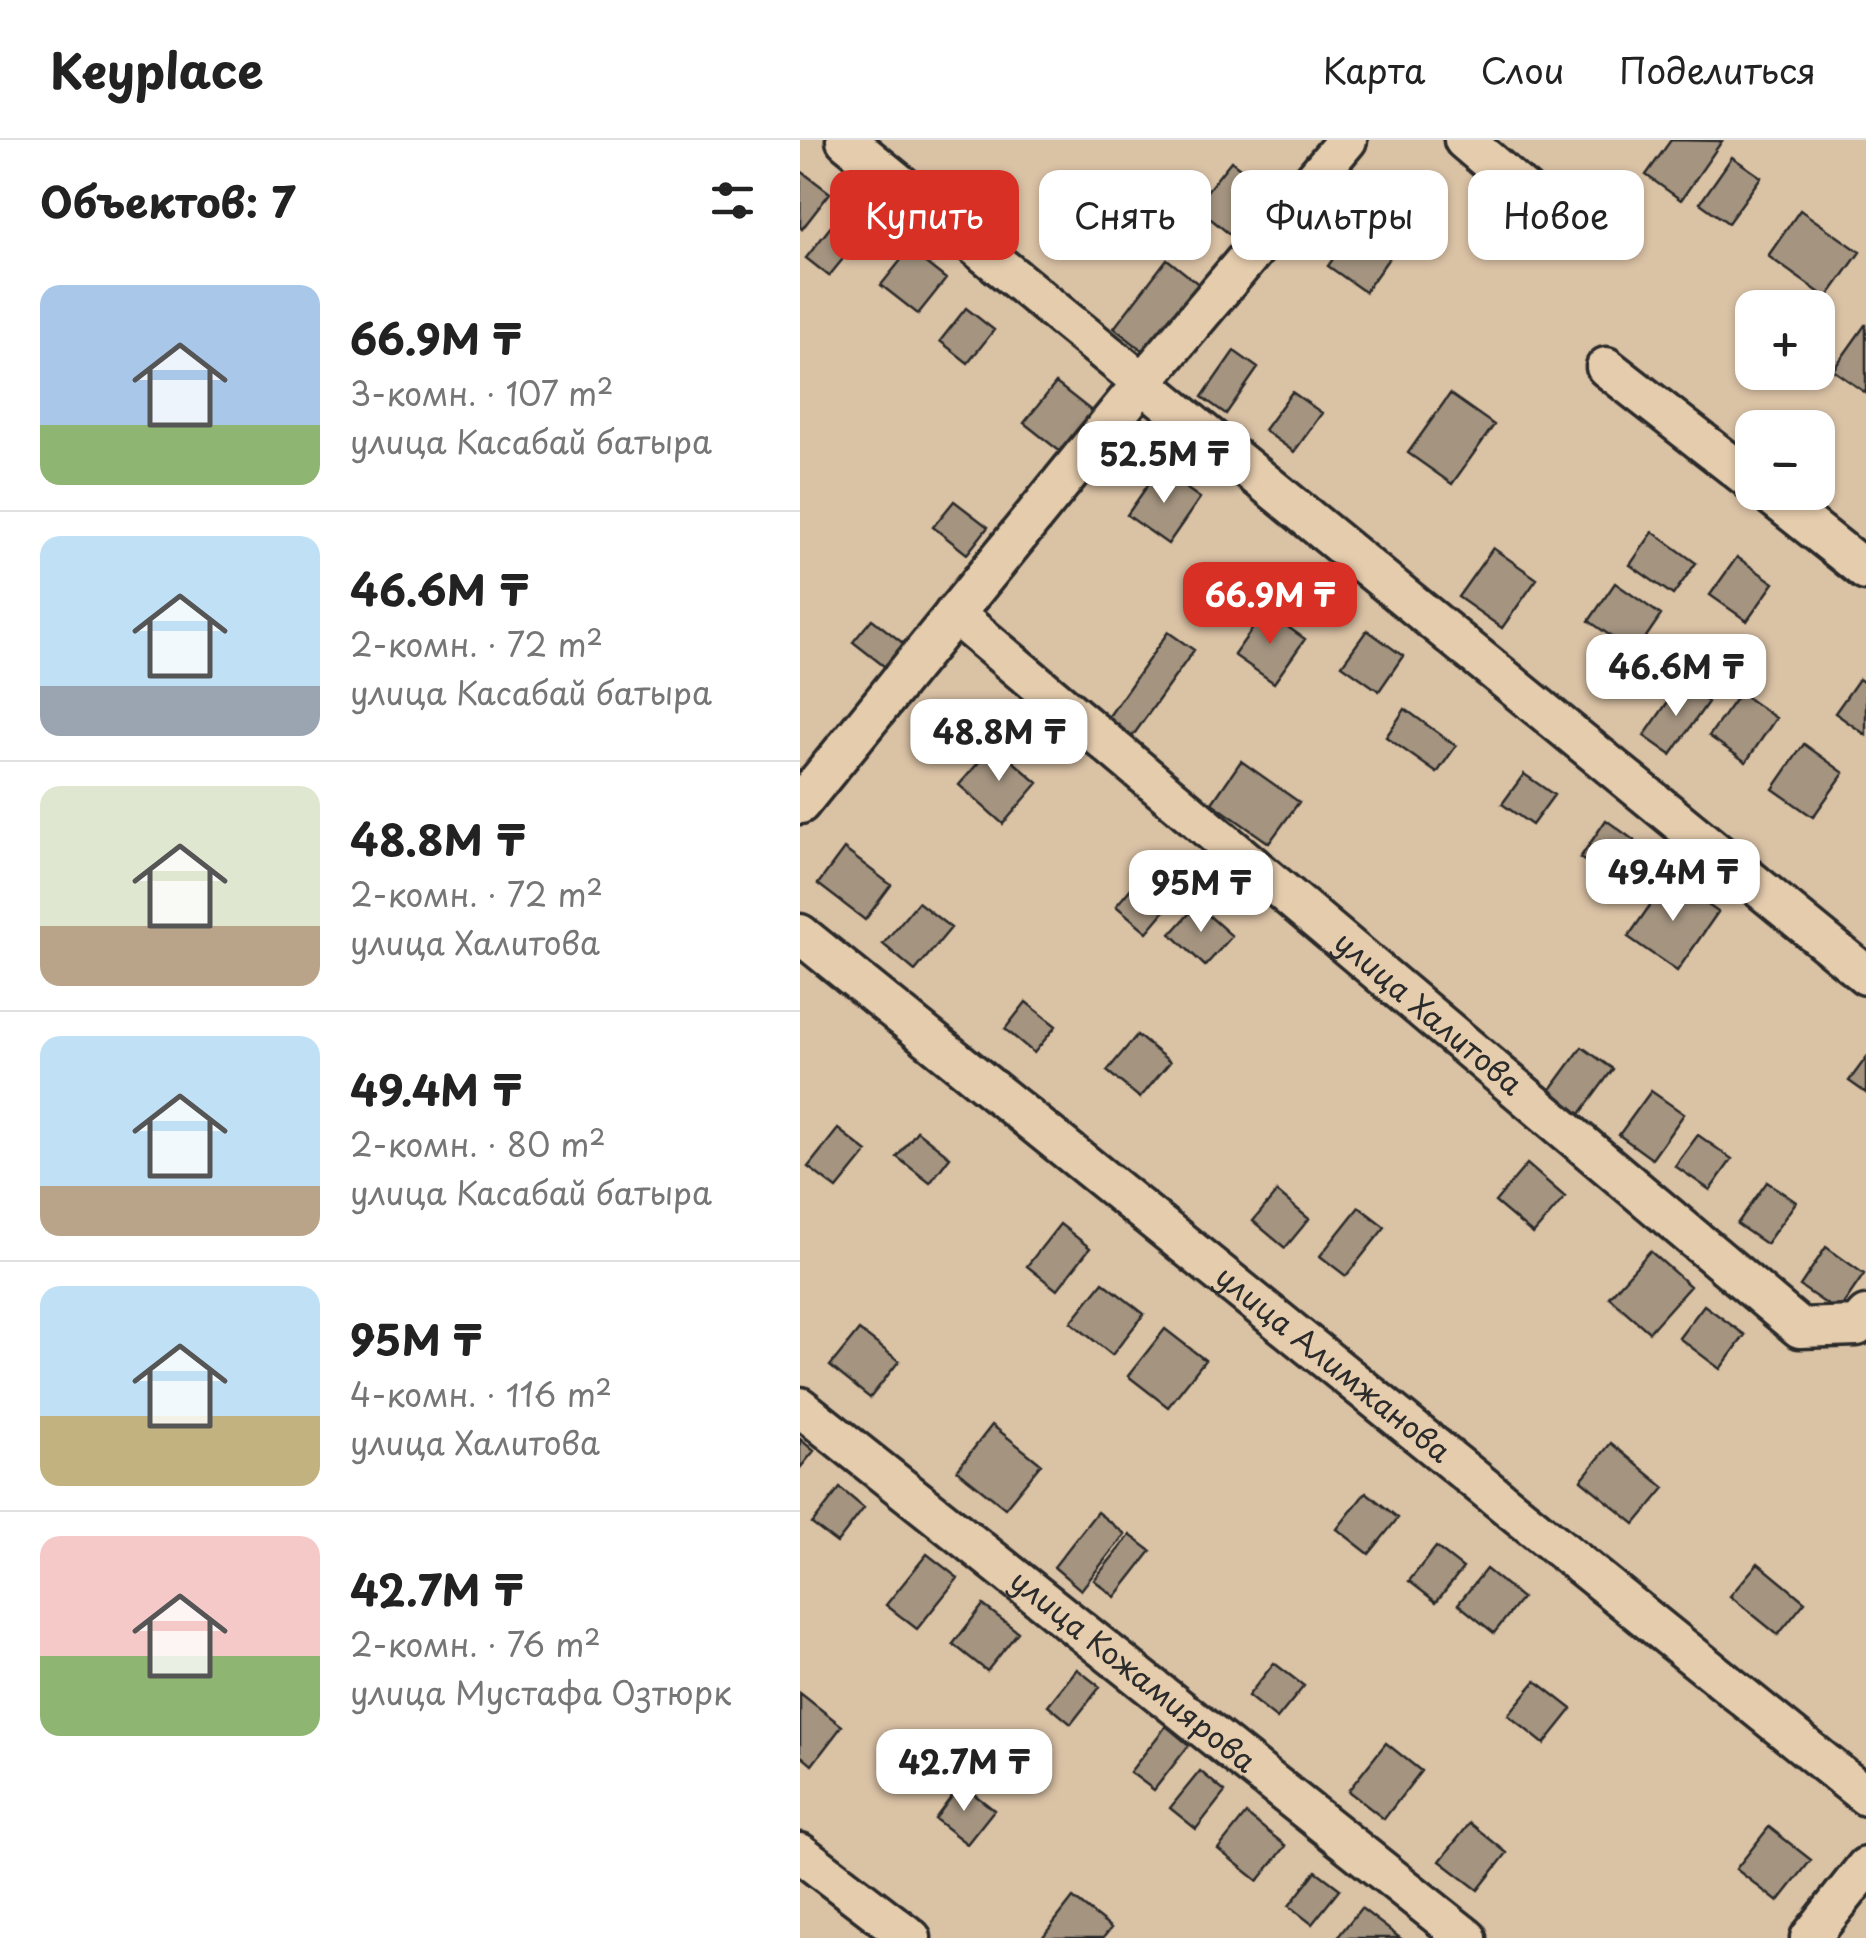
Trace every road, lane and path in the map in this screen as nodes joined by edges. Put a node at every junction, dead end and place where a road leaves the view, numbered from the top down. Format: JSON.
{"nodes":[{"id":1,"x":846,"y":140,"type":"edge"},
{"id":2,"x":1346,"y":140,"type":"edge"},
{"id":3,"x":1464,"y":140,"type":"edge"},
{"id":4,"x":1499,"y":170,"type":"edge"},
{"id":5,"x":1606,"y":367,"type":"dead end"},
{"id":6,"x":1143,"y":382,"type":"junction"},
{"id":7,"x":1735,"y":468,"type":"edge"},
{"id":8,"x":1790,"y":510,"type":"edge"},
{"id":9,"x":1866,"y":570,"type":"edge"},
{"id":10,"x":954,"y":614,"type":"junction"},
{"id":11,"x":800,"y":804,"type":"edge"},
{"id":12,"x":800,"y":934,"type":"edge"},
{"id":13,"x":1866,"y":975,"type":"edge"},
{"id":14,"x":1866,"y":1316,"type":"edge"},
{"id":15,"x":800,"y":1407,"type":"edge"},
{"id":16,"x":1866,"y":1796,"type":"edge"},
{"id":17,"x":800,"y":1852,"type":"edge"},
{"id":18,"x":1866,"y":1867,"type":"edge"},
{"id":19,"x":910,"y":1938,"type":"edge"},
{"id":20,"x":1467,"y":1938,"type":"edge"},
{"id":21,"x":1810,"y":1938,"type":"edge"}],
"edges":[{"from":1,"to":6,"type":"street"},
{"from":2,"to":6,"type":"street"},
{"from":3,"to":4,"type":"street"},
{"from":5,"to":7,"type":"street"},
{"from":6,"to":10,"type":"street"},
{"from":6,"to":13,"type":"street"},
{"from":8,"to":9,"type":"street"},
{"from":10,"to":11,"type":"street"},
{"from":10,"to":14,"type":"street","name":"улица Халитова"},
{"from":12,"to":16,"type":"street","name":"улица Алимжанова"},
{"from":15,"to":20,"type":"street","name":"улица Кожамиярова"},
{"from":17,"to":19,"type":"street"},
{"from":18,"to":21,"type":"street"}]}
